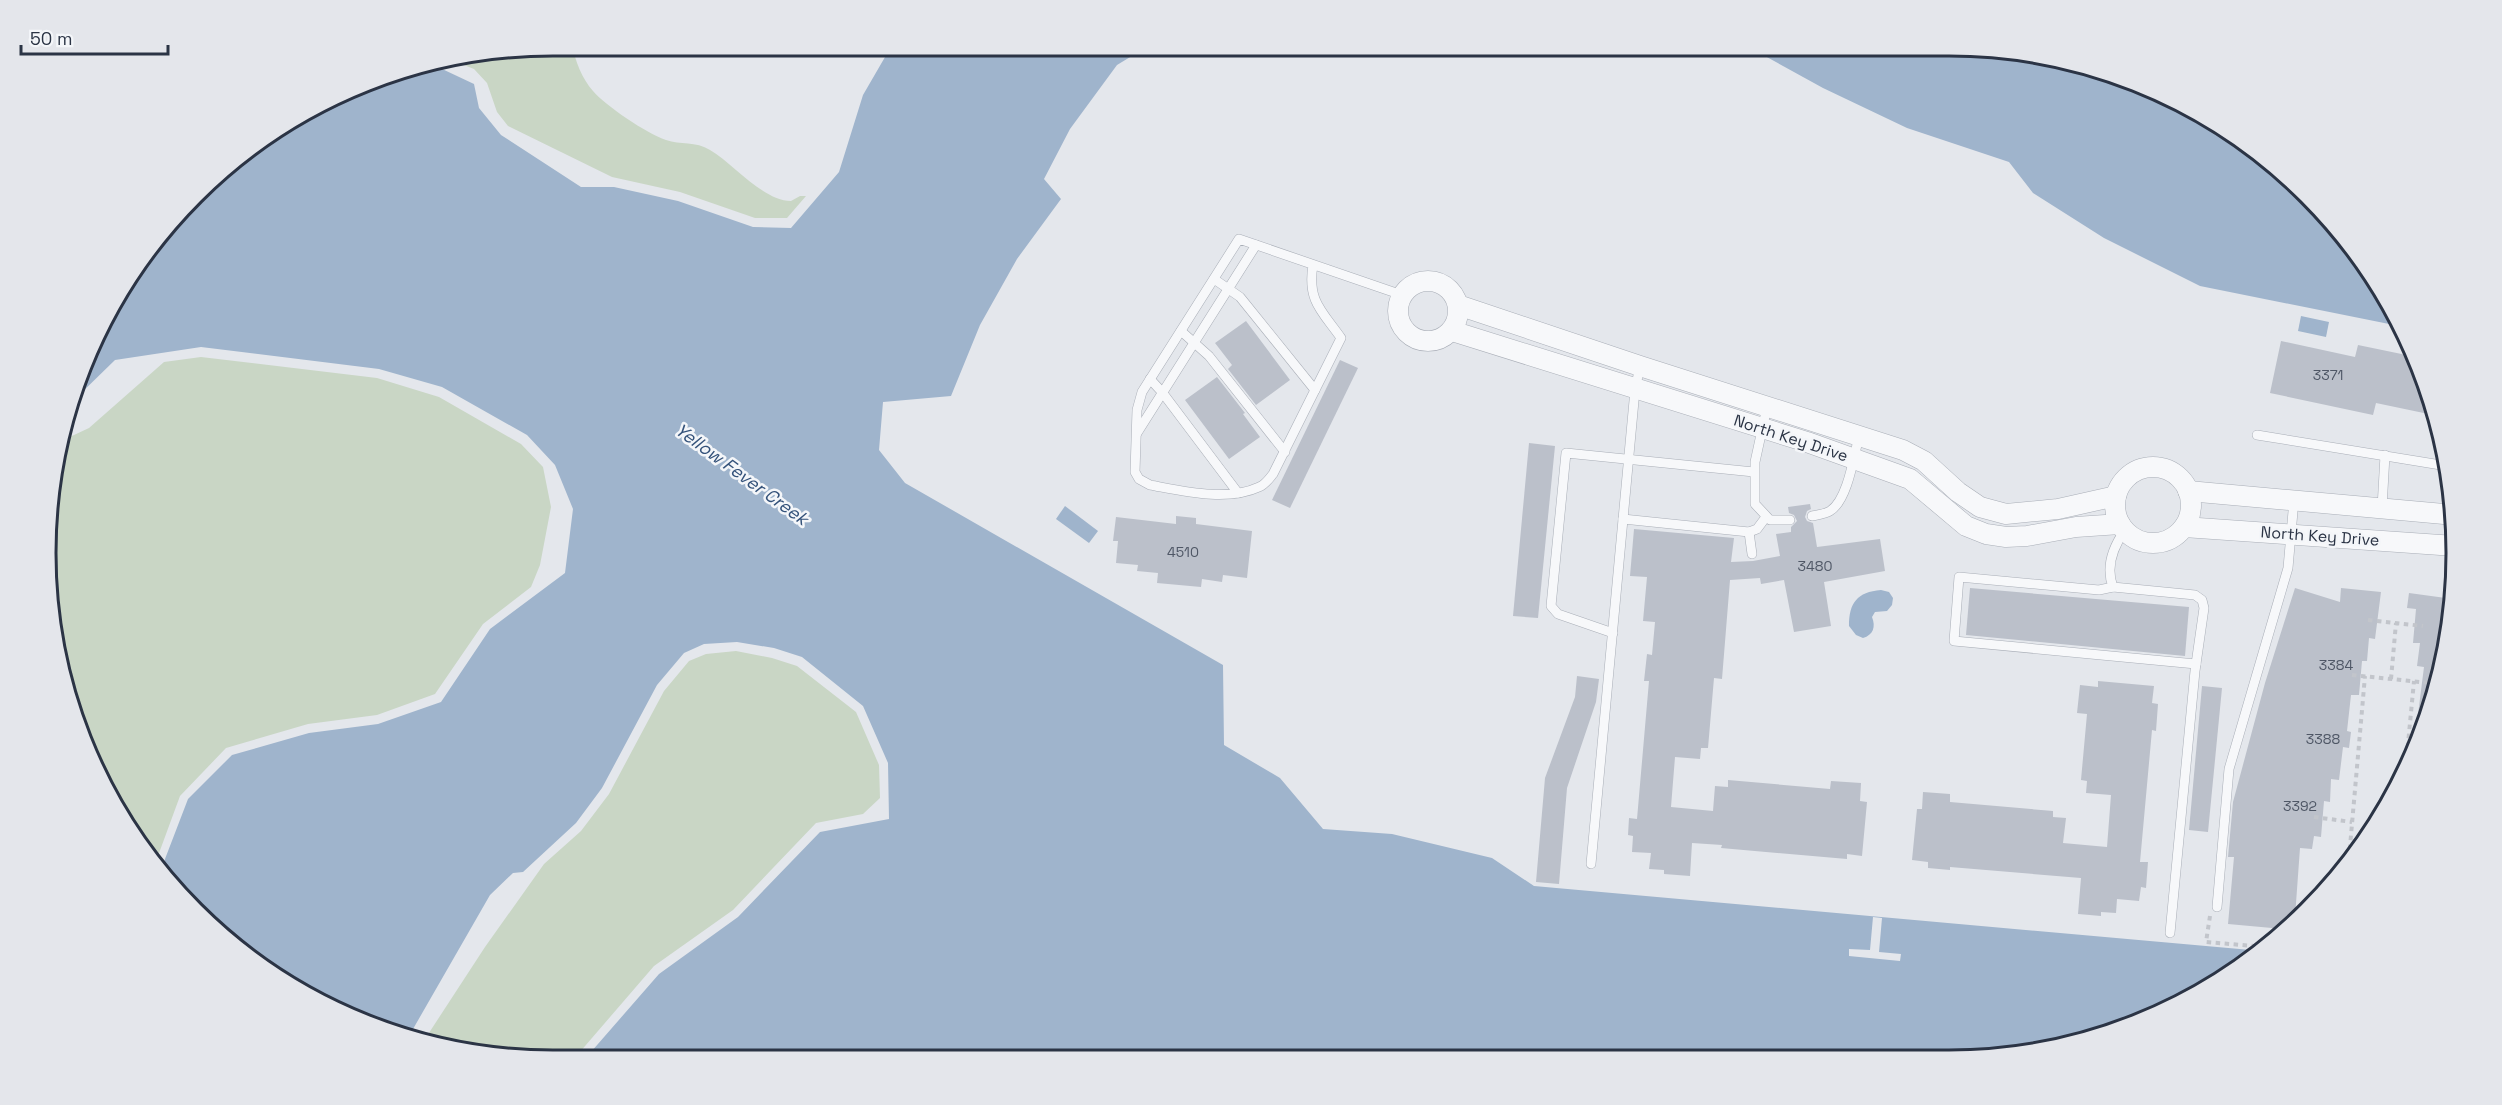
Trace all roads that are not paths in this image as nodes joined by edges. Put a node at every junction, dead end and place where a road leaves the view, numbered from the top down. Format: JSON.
{"nodes":[{"id":1,"x":1256,"y":245,"type":"junction"},
{"id":2,"x":1313,"y":265,"type":"junction"},
{"id":3,"x":1214,"y":279,"type":"junction"},
{"id":4,"x":1228,"y":288,"type":"junction"},
{"id":5,"x":1402,"y":295,"type":"junction"},
{"id":6,"x":1458,"y":305,"type":"junction"},
{"id":7,"x":1181,"y":331,"type":"junction"},
{"id":8,"x":1452,"y":331,"type":"junction"},
{"id":9,"x":1194,"y":342,"type":"junction"},
{"id":10,"x":1640,"y":366,"type":"junction"},
{"id":11,"x":1150,"y":379,"type":"junction"},
{"id":12,"x":1316,"y":390,"type":"junction"},
{"id":13,"x":1635,"y":390,"type":"junction"},
{"id":14,"x":1162,"y":392,"type":"junction"},
{"id":15,"x":1767,"y":407,"type":"junction"},
{"id":16,"x":1762,"y":428,"type":"junction"},
{"id":17,"x":1136,"y":434,"type":"junction"},
{"id":18,"x":2257,"y":435,"type":"dead end"},
{"id":19,"x":1859,"y":436,"type":"junction"},
{"id":20,"x":1285,"y":452,"type":"junction"},
{"id":21,"x":2385,"y":455,"type":"junction"},
{"id":22,"x":1853,"y":459,"type":"junction"},
{"id":23,"x":1629,"y":460,"type":"junction"},
{"id":24,"x":2438,"y":464,"type":"edge"},
{"id":25,"x":1754,"y":472,"type":"junction"},
{"id":26,"x":2188,"y":491,"type":"junction"},
{"id":27,"x":1238,"y":493,"type":"junction"},
{"id":28,"x":2116,"y":496,"type":"junction"},
{"id":29,"x":2294,"y":500,"type":"junction"},
{"id":30,"x":2382,"y":508,"type":"junction"},
{"id":31,"x":2444,"y":514,"type":"edge"},
{"id":32,"x":1812,"y":516,"type":"dead end"},
{"id":33,"x":1766,"y":517,"type":"junction"},
{"id":34,"x":1623,"y":519,"type":"junction"},
{"id":35,"x":1790,"y":520,"type":"dead end"},
{"id":36,"x":2122,"y":527,"type":"junction"},
{"id":37,"x":2184,"y":527,"type":"junction"},
{"id":38,"x":1749,"y":532,"type":"junction"},
{"id":39,"x":2292,"y":534,"type":"junction"},
{"id":40,"x":2446,"y":545,"type":"edge"},
{"id":41,"x":1752,"y":554,"type":"dead end"},
{"id":42,"x":2114,"y":587,"type":"junction"},
{"id":43,"x":1613,"y":633,"type":"junction"},
{"id":44,"x":2196,"y":664,"type":"junction"},
{"id":45,"x":1592,"y":864,"type":"dead end"},
{"id":46,"x":2217,"y":907,"type":"road end"},
{"id":47,"x":2170,"y":933,"type":"dead end"}],
"edges":[{"from":1,"to":2,"type":"lane"},
{"from":1,"to":3,"type":"lane"},
{"from":1,"to":4,"type":"lane"},
{"from":2,"to":5,"type":"lane"},
{"from":2,"to":12,"type":"lane"},
{"from":3,"to":4,"type":"lane"},
{"from":3,"to":7,"type":"lane"},
{"from":4,"to":9,"type":"lane"},
{"from":4,"to":12,"type":"lane"},
{"from":5,"to":6,"type":"street"},
{"from":5,"to":8,"type":"street"},
{"from":6,"to":8,"type":"street"},
{"from":6,"to":10,"type":"street","name":"North Key Drive"},
{"from":7,"to":9,"type":"lane"},
{"from":7,"to":11,"type":"lane"},
{"from":8,"to":13,"type":"street","name":"North Key Drive"},
{"from":9,"to":14,"type":"lane"},
{"from":9,"to":20,"type":"lane"},
{"from":10,"to":13,"type":"lane"},
{"from":10,"to":15,"type":"street","name":"North Key Drive"},
{"from":11,"to":14,"type":"lane"},
{"from":11,"to":17,"type":"lane"},
{"from":12,"to":20,"type":"lane"},
{"from":13,"to":16,"type":"street","name":"North Key Drive"},
{"from":13,"to":23,"type":"lane"},
{"from":14,"to":17,"type":"lane"},
{"from":14,"to":27,"type":"lane"},
{"from":15,"to":16,"type":"lane"},
{"from":15,"to":19,"type":"street","name":"North Key Drive"},
{"from":16,"to":22,"type":"street","name":"North Key Drive"},
{"from":16,"to":25,"type":"lane"},
{"from":17,"to":27,"type":"lane"},
{"from":18,"to":21,"type":"lane"},
{"from":19,"to":22,"type":"lane"},
{"from":19,"to":28,"type":"street","name":"North Key Drive"},
{"from":20,"to":27,"type":"lane"},
{"from":21,"to":24,"type":"lane"},
{"from":21,"to":30,"type":"lane"},
{"from":22,"to":32,"type":"lane"},
{"from":22,"to":36,"type":"street","name":"North Key Drive"},
{"from":23,"to":25,"type":"lane"},
{"from":23,"to":34,"type":"lane"},
{"from":23,"to":43,"type":"lane"},
{"from":25,"to":33,"type":"lane"},
{"from":26,"to":28,"type":"street"},
{"from":26,"to":29,"type":"street","name":"North Key Drive"},
{"from":26,"to":37,"type":"street"},
{"from":28,"to":36,"type":"street"},
{"from":29,"to":30,"type":"street","name":"North Key Drive"},
{"from":29,"to":39,"type":"lane"},
{"from":30,"to":31,"type":"street","name":"North Key Drive"},
{"from":33,"to":35,"type":"lane"},
{"from":33,"to":38,"type":"lane"},
{"from":34,"to":38,"type":"lane"},
{"from":34,"to":43,"type":"lane"},
{"from":36,"to":37,"type":"street"},
{"from":36,"to":42,"type":"lane"},
{"from":37,"to":39,"type":"street","name":"North Key Drive"},
{"from":38,"to":41,"type":"lane"},
{"from":39,"to":40,"type":"street","name":"North Key Drive"},
{"from":39,"to":46,"type":"lane"},
{"from":42,"to":44,"type":"lane"},
{"from":42,"to":44,"type":"lane"},
{"from":43,"to":45,"type":"lane"},
{"from":44,"to":47,"type":"lane"}]}
